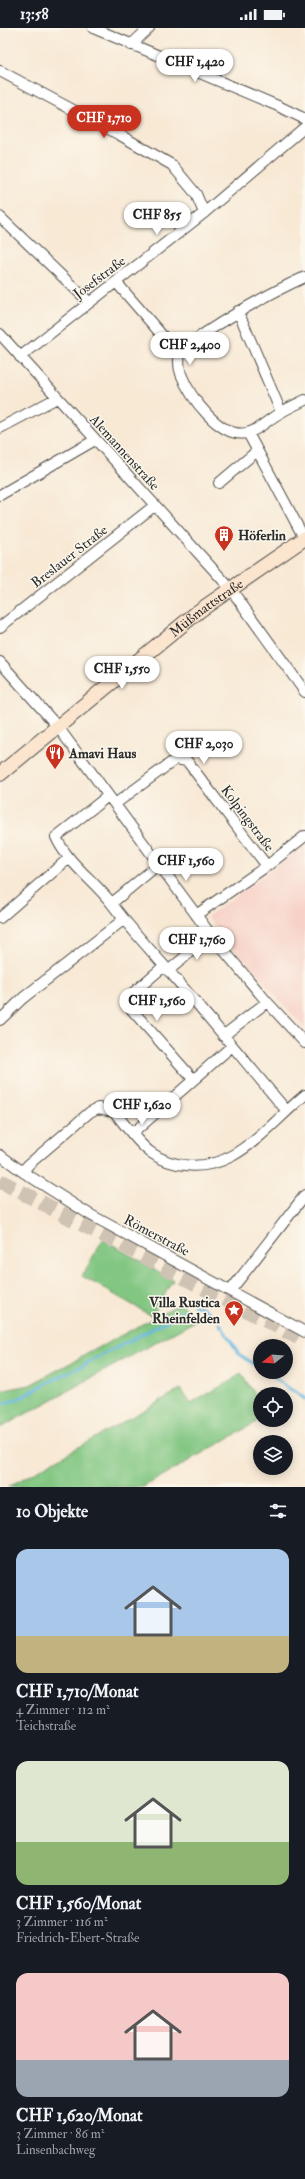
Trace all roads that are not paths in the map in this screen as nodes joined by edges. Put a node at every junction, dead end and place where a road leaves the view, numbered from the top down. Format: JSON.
{"nodes":[{"id":1,"x":93,"y":28,"type":"edge"},
{"id":2,"x":149,"y":28,"type":"edge"},
{"id":3,"x":131,"y":45,"type":"junction"},
{"id":4,"x":0,"y":71,"type":"edge"},
{"id":5,"x":305,"y":119,"type":"edge"},
{"id":6,"x":305,"y":127,"type":"edge"},
{"id":7,"x":204,"y":213,"type":"junction"},
{"id":8,"x":0,"y":217,"type":"edge"},
{"id":9,"x":305,"y":276,"type":"edge"},
{"id":10,"x":116,"y":282,"type":"junction"},
{"id":11,"x":89,"y":302,"type":"junction"},
{"id":12,"x":238,"y":311,"type":"junction"},
{"id":13,"x":0,"y":334,"type":"edge"},
{"id":14,"x":180,"y":350,"type":"junction"},
{"id":15,"x":20,"y":357,"type":"junction"},
{"id":16,"x":57,"y":398,"type":"junction"},
{"id":17,"x":305,"y":400,"type":"edge"},
{"id":18,"x":281,"y":412,"type":"junction"},
{"id":19,"x":0,"y":428,"type":"edge"},
{"id":20,"x":248,"y":433,"type":"junction"},
{"id":21,"x":95,"y":440,"type":"junction"},
{"id":22,"x":257,"y":451,"type":"junction"},
{"id":23,"x":219,"y":483,"type":"dead end"},
{"id":24,"x":0,"y":496,"type":"edge"},
{"id":25,"x":154,"y":506,"type":"junction"},
{"id":26,"x":305,"y":538,"type":"edge"},
{"id":27,"x":230,"y":588,"type":"junction"},
{"id":28,"x":0,"y":627,"type":"edge"},
{"id":29,"x":0,"y":662,"type":"edge"},
{"id":30,"x":305,"y":692,"type":"edge"},
{"id":31,"x":58,"y":727,"type":"junction"},
{"id":32,"x":0,"y":774,"type":"edge"},
{"id":33,"x":108,"y":796,"type":"junction"},
{"id":34,"x":115,"y":804,"type":"junction"},
{"id":35,"x":305,"y":836,"type":"edge"},
{"id":36,"x":69,"y":858,"type":"junction"},
{"id":37,"x":159,"y":864,"type":"junction"},
{"id":38,"x":267,"y":866,"type":"junction"},
{"id":39,"x":112,"y":904,"type":"junction"},
{"id":40,"x":196,"y":915,"type":"junction"},
{"id":41,"x":0,"y":918,"type":"edge"},
{"id":42,"x":123,"y":920,"type":"junction"},
{"id":43,"x":211,"y":935,"type":"junction"},
{"id":44,"x":166,"y":968,"type":"junction"},
{"id":45,"x":267,"y":1002,"type":"junction"},
{"id":46,"x":0,"y":1020,"type":"edge"},
{"id":47,"x":223,"y":1036,"type":"junction"},
{"id":48,"x":305,"y":1043,"type":"edge"},
{"id":49,"x":232,"y":1046,"type":"junction"},
{"id":50,"x":193,"y":1079,"type":"junction"},
{"id":51,"x":305,"y":1095,"type":"edge"},
{"id":52,"x":286,"y":1110,"type":"junction"},
{"id":53,"x":133,"y":1132,"type":"junction"},
{"id":54,"x":0,"y":1155,"type":"edge"},
{"id":55,"x":23,"y":1172,"type":"junction"},
{"id":56,"x":305,"y":1195,"type":"edge"},
{"id":57,"x":231,"y":1290,"type":"junction"},
{"id":58,"x":305,"y":1332,"type":"edge"}],
"edges":[{"from":1,"to":3,"type":"street"},
{"from":2,"to":3,"type":"street"},
{"from":3,"to":5,"type":"street"},
{"from":4,"to":7,"type":"street"},
{"from":6,"to":7,"type":"street","name":"Josefstraße"},
{"from":7,"to":10,"type":"street","name":"Josefstraße"},
{"from":8,"to":11,"type":"street"},
{"from":9,"to":12,"type":"street"},
{"from":10,"to":11,"type":"street","name":"Josefstraße"},
{"from":10,"to":14,"type":"street"},
{"from":11,"to":15,"type":"street","name":"Josefstraße"},
{"from":12,"to":14,"type":"street"},
{"from":12,"to":18,"type":"street"},
{"from":13,"to":15,"type":"street","name":"Alemannenstraße"},
{"from":14,"to":20,"type":"street"},
{"from":15,"to":16,"type":"street","name":"Alemannenstraße"},
{"from":16,"to":19,"type":"street"},
{"from":16,"to":21,"type":"street","name":"Alemannenstraße"},
{"from":17,"to":18,"type":"street"},
{"from":18,"to":20,"type":"street"},
{"from":20,"to":22,"type":"street"},
{"from":21,"to":24,"type":"street"},
{"from":21,"to":25,"type":"street","name":"Alemannenstraße"},
{"from":22,"to":23,"type":"street"},
{"from":22,"to":26,"type":"street"},
{"from":25,"to":27,"type":"street","name":"Alemannenstraße"},
{"from":25,"to":28,"type":"street","name":"Breslauer Straße"},
{"from":26,"to":27,"type":"street","name":"Müßmattstraße"},
{"from":27,"to":30,"type":"street","name":"Alemannenstraße"},
{"from":27,"to":31,"type":"street","name":"Müßmattstraße"},
{"from":29,"to":31,"type":"street"},
{"from":31,"to":32,"type":"street","name":"Müßmattstraße"},
{"from":31,"to":33,"type":"street"},
{"from":33,"to":34,"type":"street"},
{"from":33,"to":36,"type":"street"},
{"from":34,"to":37,"type":"street"},
{"from":34,"to":38,"type":"street","name":"Kolpingstraße"},
{"from":35,"to":38,"type":"street"},
{"from":36,"to":39,"type":"street"},
{"from":36,"to":41,"type":"street"},
{"from":37,"to":39,"type":"street"},
{"from":37,"to":40,"type":"street"},
{"from":38,"to":40,"type":"street"},
{"from":39,"to":42,"type":"street"},
{"from":40,"to":43,"type":"street"},
{"from":42,"to":44,"type":"street"},
{"from":42,"to":46,"type":"street"},
{"from":43,"to":44,"type":"street"},
{"from":43,"to":45,"type":"street"},
{"from":44,"to":47,"type":"street"},
{"from":44,"to":50,"type":"street"},
{"from":45,"to":47,"type":"street"},
{"from":45,"to":48,"type":"street"},
{"from":47,"to":49,"type":"street"},
{"from":49,"to":50,"type":"street"},
{"from":49,"to":52,"type":"street"},
{"from":50,"to":53,"type":"street"},
{"from":51,"to":52,"type":"street"},
{"from":52,"to":53,"type":"street"},
{"from":53,"to":55,"type":"street"},
{"from":54,"to":55,"type":"street","name":"Römerstraße"},
{"from":55,"to":57,"type":"street","name":"Römerstraße"},
{"from":56,"to":57,"type":"street"},
{"from":57,"to":58,"type":"street","name":"Römerstraße"}]}
